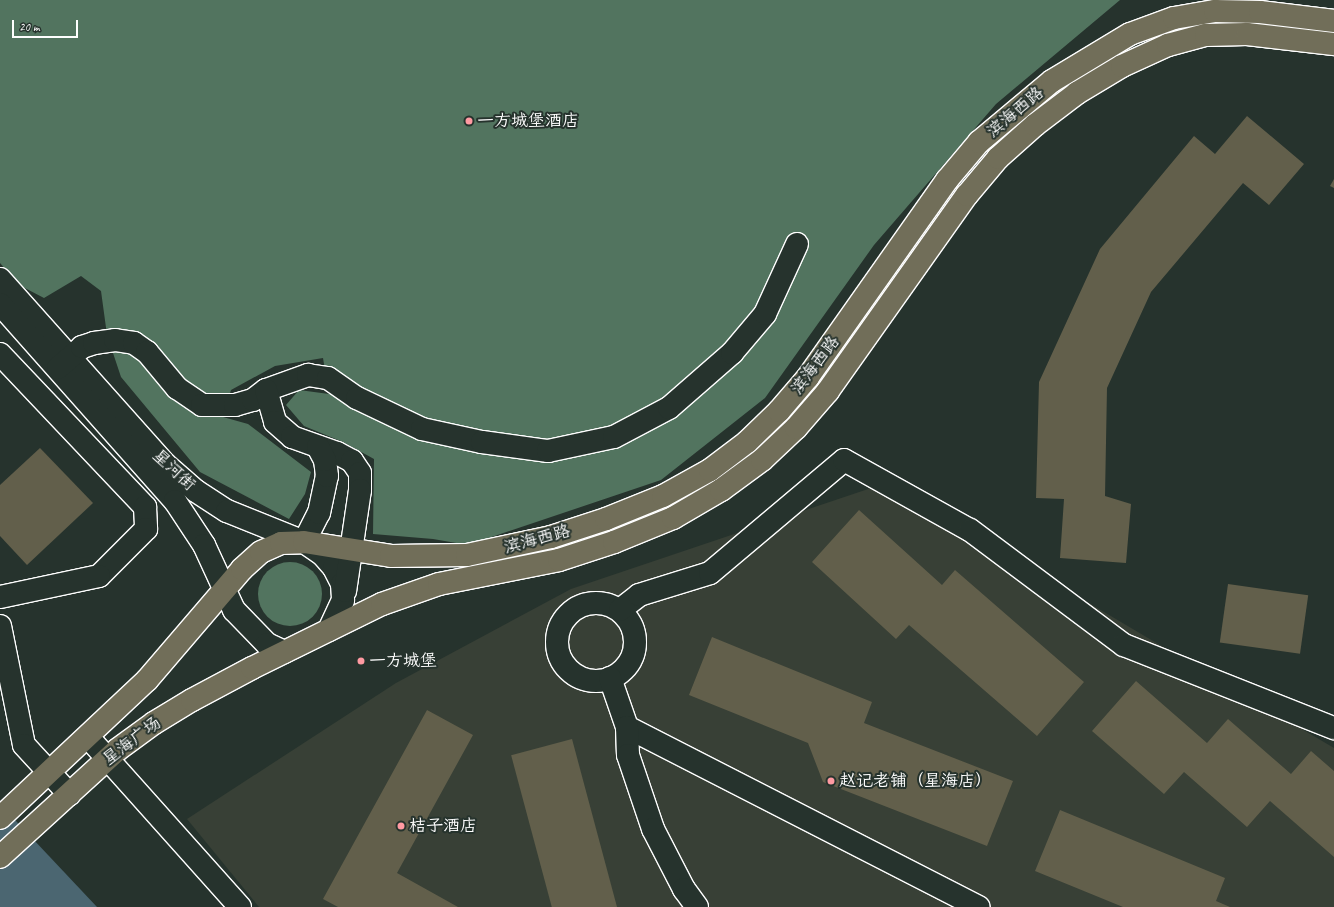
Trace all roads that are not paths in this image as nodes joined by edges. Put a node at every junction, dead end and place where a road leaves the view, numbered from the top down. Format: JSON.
{"nodes":[{"id":1,"x":1334,"y":21,"type":"edge"},
{"id":2,"x":1334,"y":44,"type":"edge"},
{"id":3,"x":797,"y":244,"type":"dead end"},
{"id":4,"x":0,"y":280,"type":"edge"},
{"id":5,"x":0,"y":304,"type":"edge"},
{"id":6,"x":0,"y":354,"type":"edge"},
{"id":7,"x":63,"y":363,"type":"junction"},
{"id":8,"x":266,"y":390,"type":"junction"},
{"id":9,"x":318,"y":447,"type":"junction"},
{"id":10,"x":304,"y":542,"type":"junction"},
{"id":11,"x":351,"y":550,"type":"junction"},
{"id":12,"x":224,"y":592,"type":"junction"},
{"id":13,"x":0,"y":597,"type":"edge"},
{"id":14,"x":343,"y":600,"type":"junction"},
{"id":15,"x":620,"y":610,"type":"junction"},
{"id":16,"x":0,"y":626,"type":"edge"},
{"id":17,"x":329,"y":630,"type":"junction"},
{"id":18,"x":284,"y":652,"type":"junction"},
{"id":19,"x":610,"y":678,"type":"junction"},
{"id":20,"x":627,"y":727,"type":"junction"},
{"id":21,"x":1334,"y":728,"type":"edge"},
{"id":22,"x":88,"y":737,"type":"junction"},
{"id":23,"x":107,"y":758,"type":"junction"},
{"id":24,"x":50,"y":772,"type":"junction"},
{"id":25,"x":69,"y":794,"type":"junction"},
{"id":26,"x":0,"y":818,"type":"edge"},
{"id":27,"x":0,"y":857,"type":"edge"},
{"id":28,"x":240,"y":907,"type":"edge"},
{"id":29,"x":697,"y":907,"type":"edge"},
{"id":30,"x":979,"y":907,"type":"edge"}],
"edges":[{"from":1,"to":11,"type":"highway","name":"滨海西路"},
{"from":2,"to":17,"type":"highway","name":"滨海西路"},
{"from":3,"to":8,"type":"street"},
{"from":4,"to":7,"type":"street","name":"星河街"},
{"from":5,"to":7,"type":"street","name":"星河街"},
{"from":6,"to":13,"type":"street"},
{"from":7,"to":8,"type":"street"},
{"from":7,"to":10,"type":"street","name":"星河街"},
{"from":7,"to":12,"type":"street","name":"星河街"},
{"from":8,"to":9,"type":"street"},
{"from":9,"to":10,"type":"street"},
{"from":9,"to":11,"type":"street"},
{"from":10,"to":11,"type":"highway","name":"滨海西路"},
{"from":10,"to":12,"type":"highway","name":"滨海西路"},
{"from":10,"to":14,"type":"street","name":"星河街"},
{"from":11,"to":14,"type":"street"},
{"from":12,"to":18,"type":"street","name":"星河街"},
{"from":12,"to":22,"type":"highway","name":"星海广场"},
{"from":14,"to":17,"type":"street"},
{"from":15,"to":19,"type":"street"},
{"from":15,"to":19,"type":"street"},
{"from":15,"to":21,"type":"street"},
{"from":16,"to":24,"type":"street"},
{"from":17,"to":18,"type":"highway","name":"滨海西路"},
{"from":18,"to":23,"type":"highway","name":"星海广场"},
{"from":19,"to":20,"type":"street"},
{"from":20,"to":29,"type":"street"},
{"from":20,"to":30,"type":"street"},
{"from":22,"to":23,"type":"street"},
{"from":22,"to":24,"type":"highway","name":"星海广场"},
{"from":23,"to":25,"type":"highway","name":"星海广场"},
{"from":23,"to":28,"type":"street"},
{"from":24,"to":25,"type":"street"},
{"from":24,"to":26,"type":"highway","name":"星海广场"},
{"from":25,"to":27,"type":"highway","name":"星海广场"}]}
